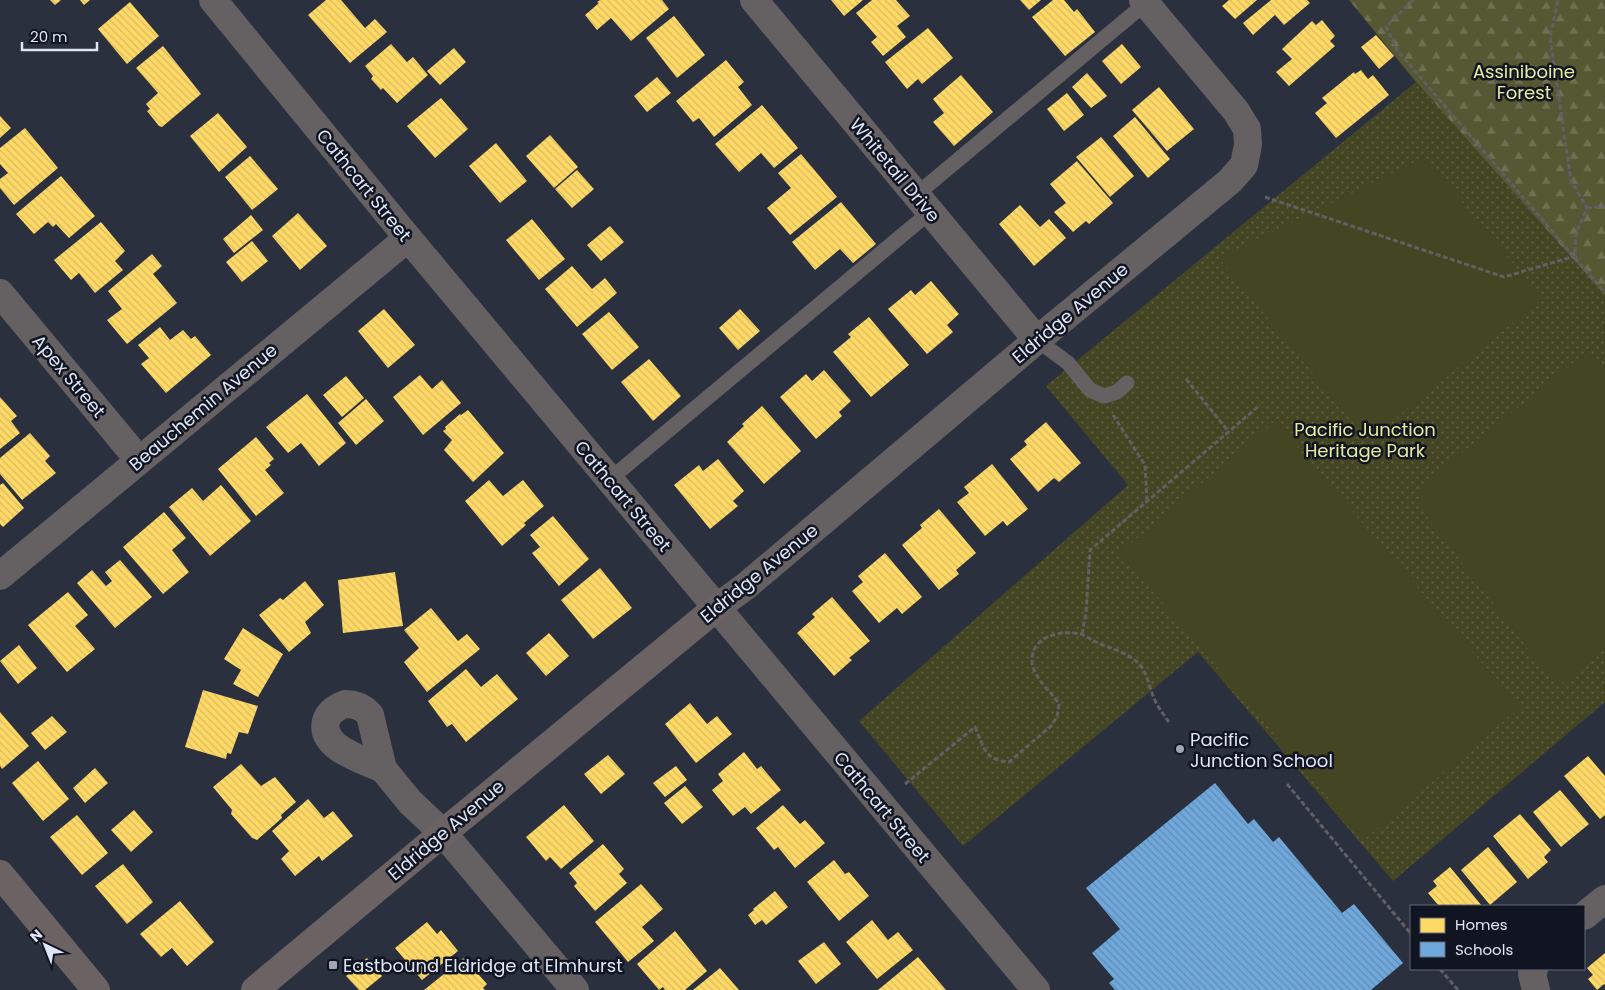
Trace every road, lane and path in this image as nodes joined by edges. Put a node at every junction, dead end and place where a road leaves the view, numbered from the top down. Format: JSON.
{"nodes":[{"id":1,"x":213,"y":0,"type":"edge"},
{"id":2,"x":754,"y":0,"type":"edge"},
{"id":3,"x":1413,"y":0,"type":"edge"},
{"id":4,"x":1558,"y":0,"type":"edge"},
{"id":5,"x":1145,"y":2,"type":"edge"},
{"id":6,"x":1265,"y":197,"type":"dead end"},
{"id":7,"x":923,"y":204,"type":"junction"},
{"id":8,"x":1605,"y":206,"type":"edge"},
{"id":9,"x":1587,"y":208,"type":"junction"},
{"id":10,"x":408,"y":238,"type":"junction"},
{"id":11,"x":1575,"y":256,"type":"junction"},
{"id":12,"x":0,"y":293,"type":"edge"},
{"id":13,"x":1605,"y":293,"type":"edge"},
{"id":14,"x":1037,"y":340,"type":"junction"},
{"id":15,"x":1186,"y":379,"type":"dead end"},
{"id":16,"x":1127,"y":383,"type":"dead end"},
{"id":17,"x":1104,"y":396,"type":"junction"},
{"id":18,"x":1260,"y":405,"type":"dead end"},
{"id":19,"x":1229,"y":432,"type":"junction"},
{"id":20,"x":139,"y":460,"type":"junction"},
{"id":21,"x":610,"y":480,"type":"junction"},
{"id":22,"x":1146,"y":502,"type":"junction"},
{"id":23,"x":0,"y":576,"type":"edge"},
{"id":24,"x":716,"y":608,"type":"junction"},
{"id":25,"x":1082,"y":634,"type":"junction"},
{"id":26,"x":1170,"y":724,"type":"dead end"},
{"id":27,"x":383,"y":769,"type":"dead end"},
{"id":28,"x":905,"y":784,"type":"dead end"},
{"id":29,"x":1287,"y":784,"type":"dead end"},
{"id":30,"x":442,"y":833,"type":"junction"},
{"id":31,"x":0,"y":874,"type":"edge"},
{"id":32,"x":1605,"y":899,"type":"edge"},
{"id":33,"x":1585,"y":915,"type":"edge"},
{"id":34,"x":1410,"y":933,"type":"edge"},
{"id":35,"x":1441,"y":970,"type":"edge"},
{"id":36,"x":1534,"y":970,"type":"edge"},
{"id":37,"x":96,"y":990,"type":"edge"},
{"id":38,"x":255,"y":990,"type":"edge"},
{"id":39,"x":575,"y":990,"type":"edge"},
{"id":40,"x":1036,"y":990,"type":"edge"},
{"id":41,"x":1458,"y":990,"type":"edge"},
{"id":42,"x":1536,"y":990,"type":"edge"}],
"edges":[{"from":1,"to":10,"type":"street","name":"Cathcart Street"},
{"from":2,"to":7,"type":"street","name":"Whitetail Drive"},
{"from":3,"to":11,"type":"path"},
{"from":4,"to":9,"type":"path"},
{"from":5,"to":7,"type":"lane"},
{"from":5,"to":14,"type":"street","name":"Eldridge Avenue"},
{"from":6,"to":11,"type":"path"},
{"from":7,"to":14,"type":"street","name":"Whitetail Drive"},
{"from":7,"to":21,"type":"lane"},
{"from":8,"to":9,"type":"path"},
{"from":9,"to":11,"type":"path"},
{"from":10,"to":20,"type":"street","name":"Beauchemin Avenue"},
{"from":10,"to":21,"type":"street","name":"Cathcart Street"},
{"from":11,"to":13,"type":"path"},
{"from":12,"to":20,"type":"street","name":"Apex Street"},
{"from":14,"to":17,"type":"lane"},
{"from":14,"to":24,"type":"street","name":"Eldridge Avenue"},
{"from":15,"to":19,"type":"path"},
{"from":16,"to":17,"type":"lane"},
{"from":17,"to":22,"type":"path"},
{"from":18,"to":19,"type":"path"},
{"from":19,"to":22,"type":"path"},
{"from":20,"to":23,"type":"street","name":"Beauchemin Avenue"},
{"from":21,"to":24,"type":"street","name":"Cathcart Street"},
{"from":22,"to":25,"type":"path"},
{"from":24,"to":30,"type":"street","name":"Eldridge Avenue"},
{"from":24,"to":40,"type":"street","name":"Cathcart Street"},
{"from":25,"to":26,"type":"path"},
{"from":25,"to":28,"type":"path"},
{"from":27,"to":30,"type":"street"},
{"from":29,"to":34,"type":"path"},
{"from":30,"to":38,"type":"street","name":"Eldridge Avenue"},
{"from":30,"to":39,"type":"street"},
{"from":31,"to":37,"type":"street"},
{"from":32,"to":33,"type":"street"},
{"from":35,"to":41,"type":"path"},
{"from":36,"to":42,"type":"street"}]}
